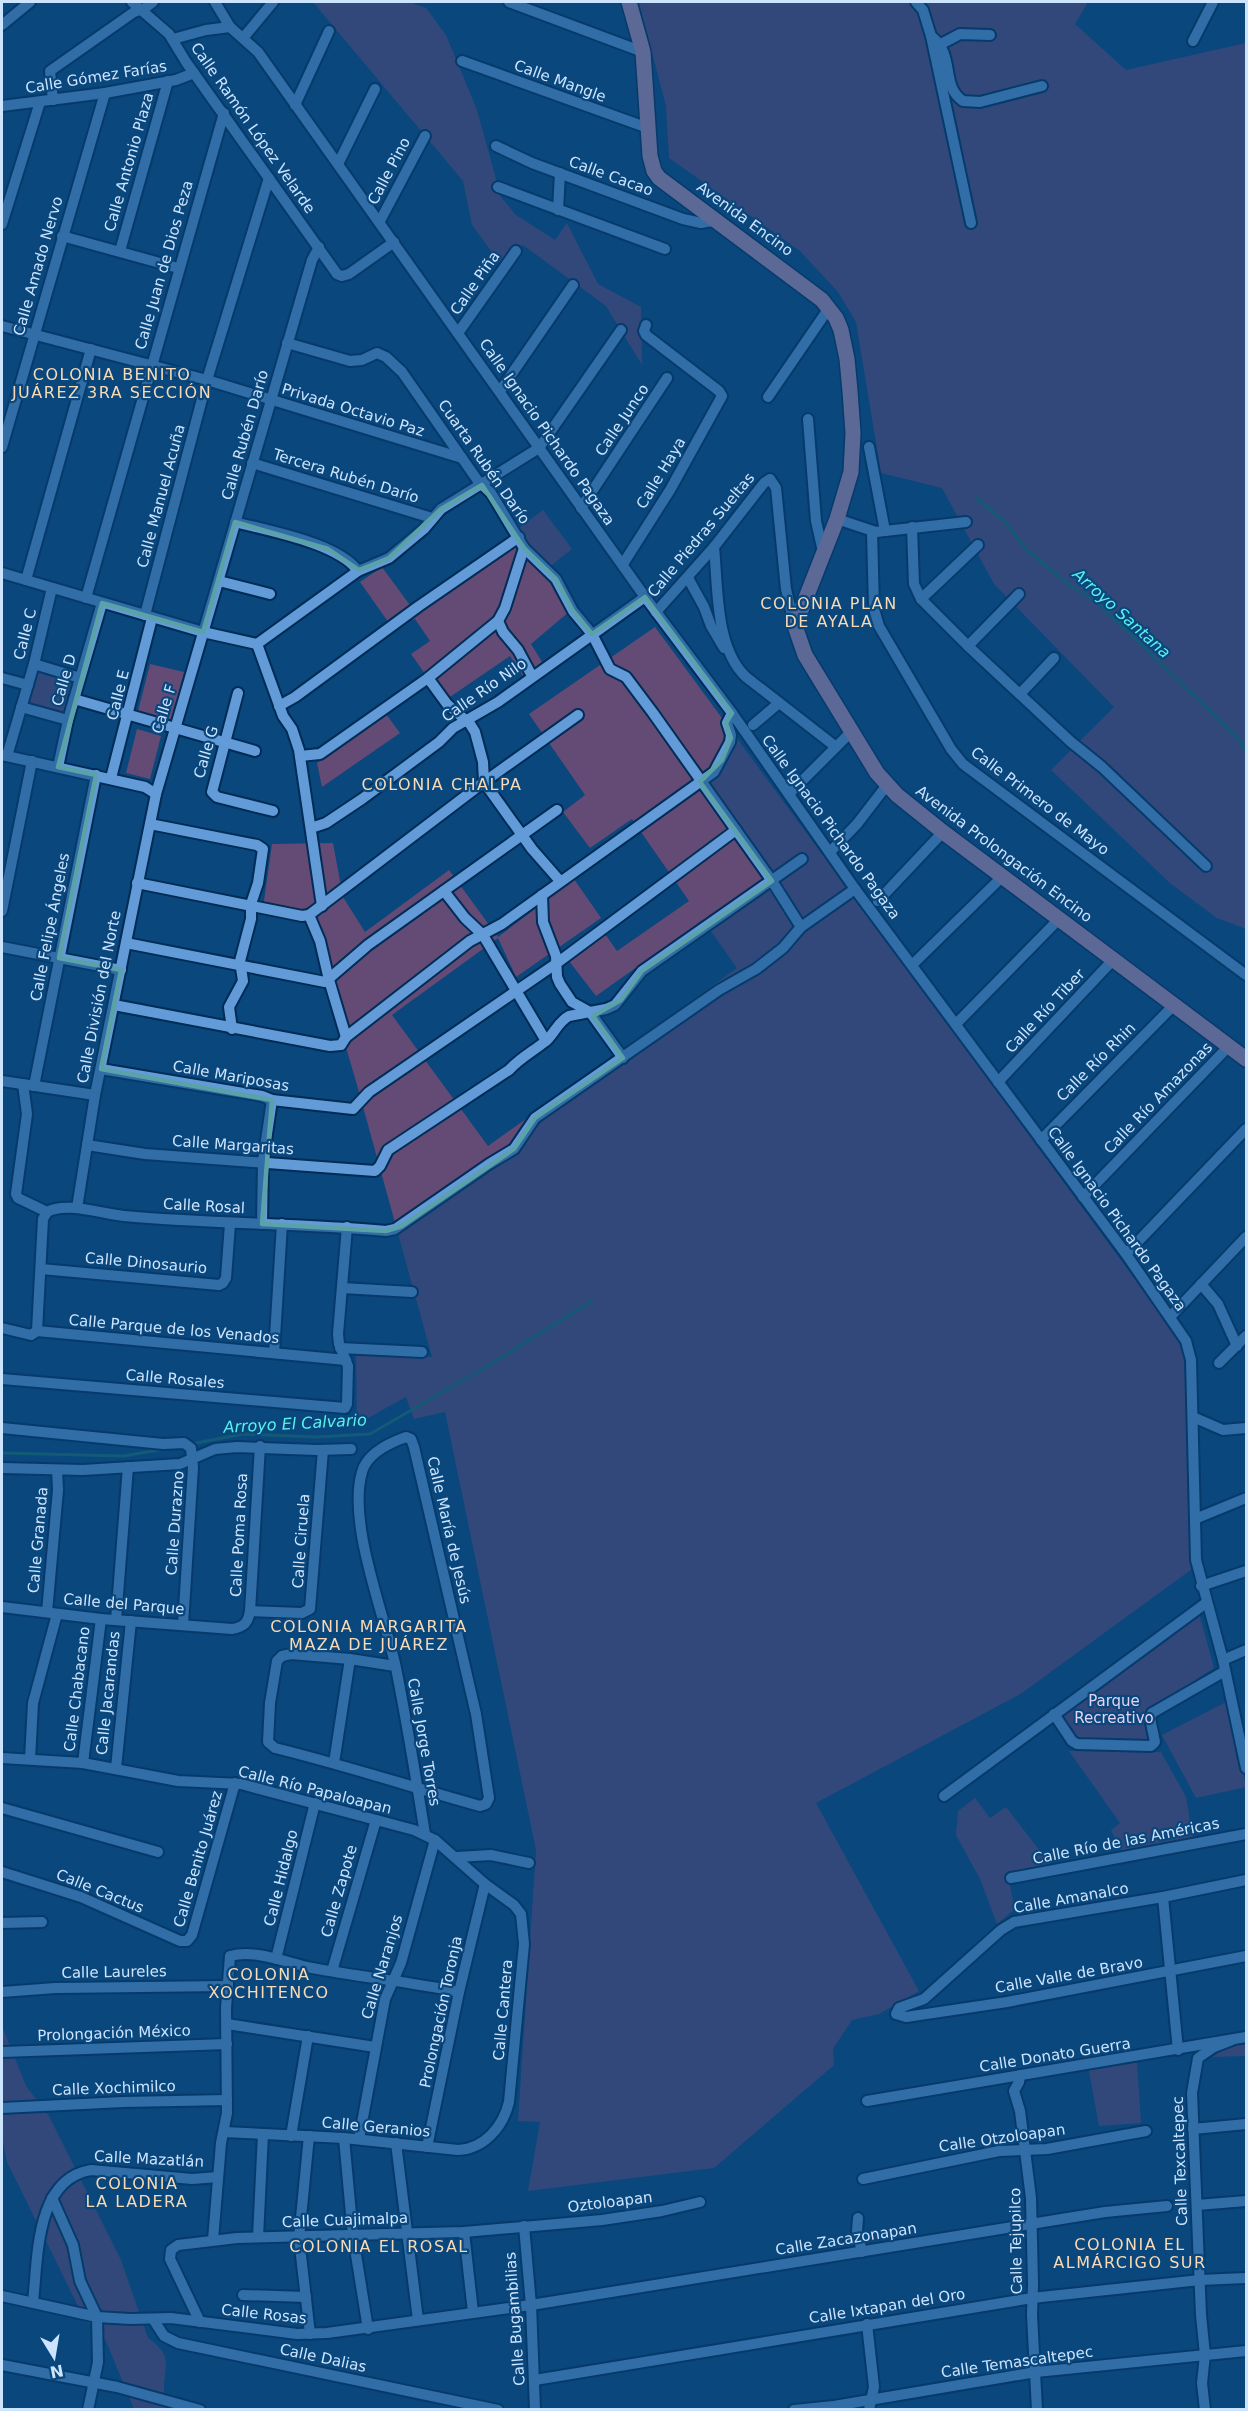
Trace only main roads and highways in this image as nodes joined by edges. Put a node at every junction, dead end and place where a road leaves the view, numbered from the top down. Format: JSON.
{"nodes":[{"id":1,"x":629,"y":2,"type":"edge"},
{"id":2,"x":796,"y":629,"type":"joint"},
{"id":3,"x":1246,"y":1059,"type":"edge"}],
"edges":[{"from":1,"to":2,"type":"main road","name":"Avenida Encino"},
{"from":2,"to":3,"type":"main road","name":"Avenida Prolongación Encino"}]}
